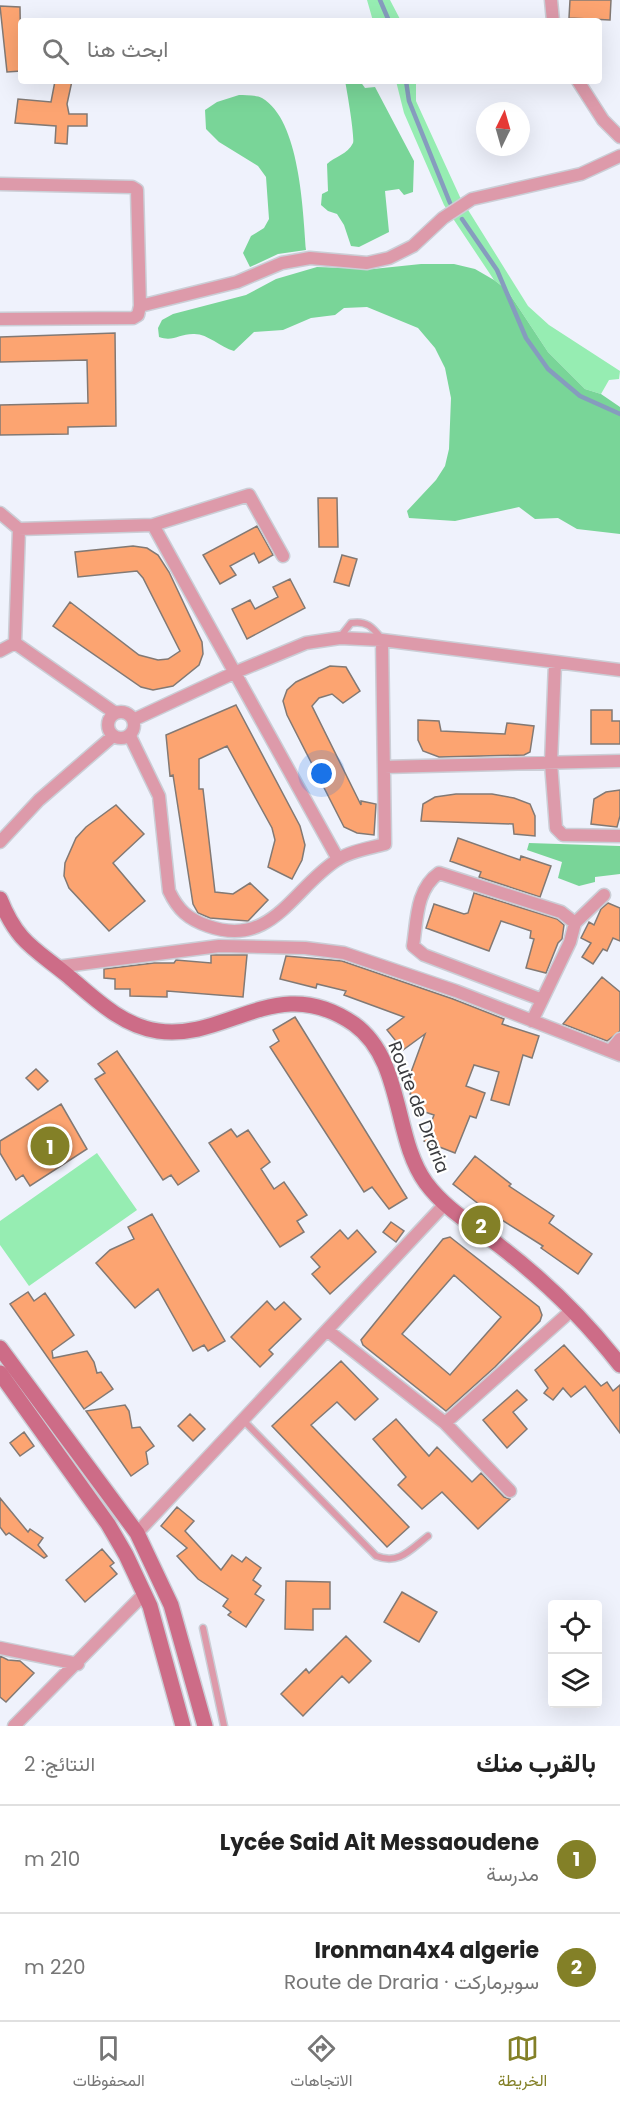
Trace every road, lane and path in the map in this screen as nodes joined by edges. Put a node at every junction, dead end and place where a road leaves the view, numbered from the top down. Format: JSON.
{"nodes":[{"id":1,"x":551,"y":0,"type":"edge"},
{"id":2,"x":553,"y":18,"type":"edge"},
{"id":3,"x":580,"y":84,"type":"edge"},
{"id":4,"x":620,"y":137,"type":"edge"},
{"id":5,"x":620,"y":156,"type":"edge"},
{"id":6,"x":0,"y":184,"type":"edge"},
{"id":7,"x":140,"y":306,"type":"junction"},
{"id":8,"x":0,"y":320,"type":"edge"},
{"id":9,"x":0,"y":513,"type":"edge"},
{"id":10,"x":153,"y":525,"type":"junction"},
{"id":11,"x":19,"y":529,"type":"junction"},
{"id":12,"x":283,"y":556,"type":"dead end"},
{"id":13,"x":382,"y":640,"type":"junction"},
{"id":14,"x":15,"y":643,"type":"junction"},
{"id":15,"x":0,"y":651,"type":"edge"},
{"id":16,"x":555,"y":663,"type":"junction"},
{"id":17,"x":620,"y":670,"type":"edge"},
{"id":18,"x":236,"y":672,"type":"junction"},
{"id":19,"x":115,"y":713,"type":"junction"},
{"id":20,"x":133,"y":720,"type":"junction"},
{"id":21,"x":113,"y":736,"type":"junction"},
{"id":22,"x":130,"y":736,"type":"junction"},
{"id":23,"x":620,"y":762,"type":"edge"},
{"id":24,"x":551,"y":763,"type":"junction"},
{"id":25,"x":384,"y":767,"type":"junction"},
{"id":26,"x":620,"y":836,"type":"edge"},
{"id":27,"x":0,"y":842,"type":"edge"},
{"id":28,"x":338,"y":859,"type":"junction"},
{"id":29,"x":604,"y":895,"type":"dead end"},
{"id":30,"x":0,"y":899,"type":"edge"},
{"id":31,"x":575,"y":923,"type":"junction"},
{"id":32,"x":57,"y":967,"type":"junction"},
{"id":33,"x":540,"y":999,"type":"junction"},
{"id":34,"x":531,"y":1021,"type":"junction"},
{"id":35,"x":620,"y":1039,"type":"edge"},
{"id":36,"x":615,"y":1053,"type":"edge"},
{"id":37,"x":444,"y":1205,"type":"junction"},
{"id":38,"x":572,"y":1310,"type":"junction"},
{"id":39,"x":327,"y":1330,"type":"junction"},
{"id":40,"x":0,"y":1348,"type":"edge"},
{"id":41,"x":620,"y":1365,"type":"edge"},
{"id":42,"x":0,"y":1373,"type":"edge"},
{"id":43,"x":243,"y":1420,"type":"junction"},
{"id":44,"x":445,"y":1424,"type":"junction"},
{"id":45,"x":510,"y":1491,"type":"dead end"},
{"id":46,"x":137,"y":1533,"type":"junction"},
{"id":47,"x":428,"y":1536,"type":"dead end"},
{"id":48,"x":145,"y":1593,"type":"junction"},
{"id":49,"x":203,"y":1628,"type":"dead end"},
{"id":50,"x":0,"y":1648,"type":"edge"},
{"id":51,"x":78,"y":1664,"type":"junction"},
{"id":52,"x":14,"y":1726,"type":"edge"},
{"id":53,"x":183,"y":1726,"type":"edge"},
{"id":54,"x":205,"y":1726,"type":"edge"},
{"id":55,"x":225,"y":1726,"type":"edge"}],
"edges":[{"from":1,"to":2,"type":"street"},
{"from":3,"to":4,"type":"street"},
{"from":5,"to":7,"type":"street"},
{"from":6,"to":7,"type":"street"},
{"from":7,"to":8,"type":"street"},
{"from":9,"to":11,"type":"street"},
{"from":10,"to":11,"type":"street"},
{"from":10,"to":12,"type":"street"},
{"from":10,"to":18,"type":"street"},
{"from":11,"to":14,"type":"street"},
{"from":13,"to":16,"type":"street"},
{"from":13,"to":18,"type":"street"},
{"from":13,"to":25,"type":"street"},
{"from":14,"to":15,"type":"street"},
{"from":14,"to":19,"type":"street"},
{"from":16,"to":17,"type":"street"},
{"from":16,"to":24,"type":"street"},
{"from":18,"to":20,"type":"street"},
{"from":18,"to":28,"type":"street"},
{"from":19,"to":20,"type":"street"},
{"from":19,"to":21,"type":"street"},
{"from":20,"to":22,"type":"street"},
{"from":21,"to":22,"type":"street"},
{"from":21,"to":27,"type":"street"},
{"from":22,"to":28,"type":"street"},
{"from":23,"to":24,"type":"street"},
{"from":24,"to":25,"type":"street"},
{"from":24,"to":26,"type":"street"},
{"from":25,"to":28,"type":"street"},
{"from":29,"to":31,"type":"street"},
{"from":30,"to":32,"type":"main road","name":"Route de Draria"},
{"from":31,"to":33,"type":"street"},
{"from":31,"to":33,"type":"street"},
{"from":32,"to":34,"type":"street"},
{"from":32,"to":37,"type":"main road","name":"Route de Draria"},
{"from":33,"to":34,"type":"street"},
{"from":34,"to":36,"type":"street"},
{"from":35,"to":36,"type":"street"},
{"from":37,"to":38,"type":"main road","name":"Route de Draria"},
{"from":37,"to":39,"type":"street"},
{"from":38,"to":41,"type":"main road","name":"Route de Draria"},
{"from":38,"to":44,"type":"street"},
{"from":39,"to":43,"type":"street"},
{"from":39,"to":44,"type":"street"},
{"from":40,"to":46,"type":"main road"},
{"from":42,"to":48,"type":"main road"},
{"from":43,"to":46,"type":"street"},
{"from":43,"to":47,"type":"lane"},
{"from":44,"to":45,"type":"street"},
{"from":46,"to":54,"type":"main road"},
{"from":48,"to":51,"type":"street"},
{"from":48,"to":53,"type":"main road"},
{"from":49,"to":55,"type":"lane"},
{"from":50,"to":51,"type":"street"},
{"from":51,"to":52,"type":"street"}]}
